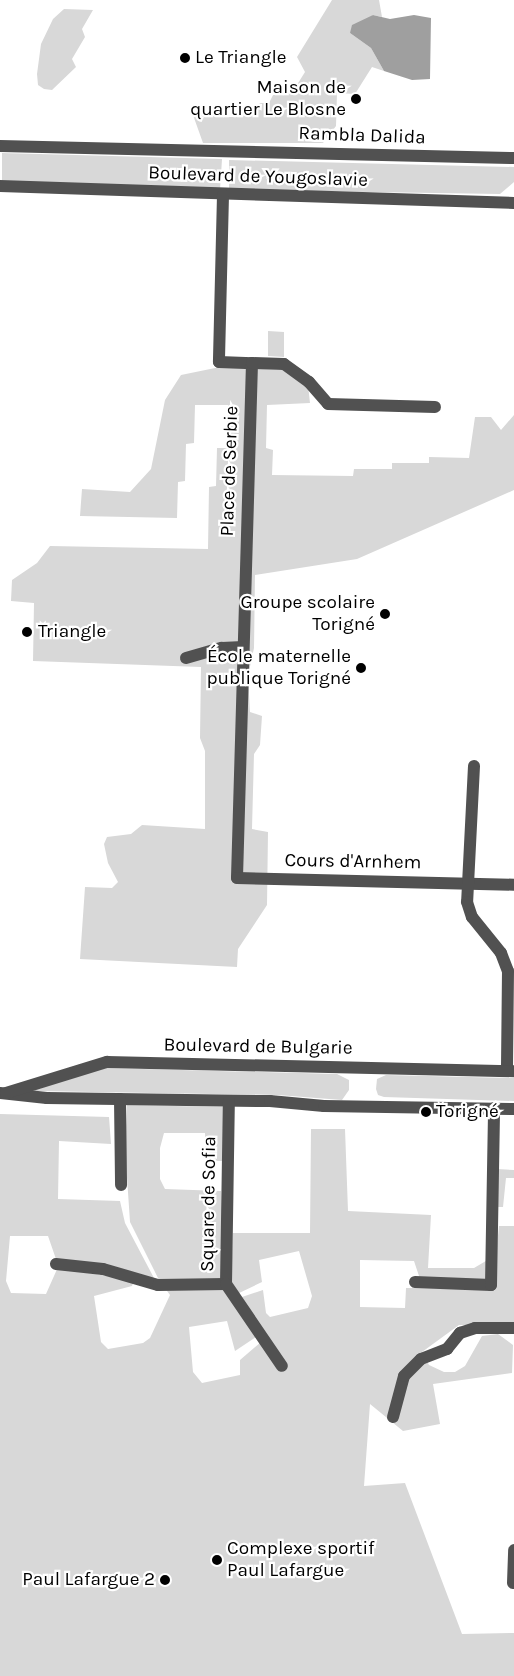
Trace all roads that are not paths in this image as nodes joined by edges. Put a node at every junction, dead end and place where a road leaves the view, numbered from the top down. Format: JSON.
{"nodes":[{"id":1,"x":0,"y":146,"type":"edge"},
{"id":2,"x":514,"y":158,"type":"edge"},
{"id":3,"x":0,"y":186,"type":"edge"},
{"id":4,"x":223,"y":195,"type":"junction"},
{"id":5,"x":514,"y":203,"type":"edge"},
{"id":6,"x":252,"y":363,"type":"junction"},
{"id":7,"x":435,"y":407,"type":"dead end"},
{"id":8,"x":243,"y":650,"type":"junction"},
{"id":9,"x":186,"y":658,"type":"dead end"},
{"id":10,"x":474,"y":766,"type":"dead end"},
{"id":11,"x":237,"y":878,"type":"joint"},
{"id":12,"x":468,"y":884,"type":"junction"},
{"id":13,"x":514,"y":885,"type":"edge"},
{"id":14,"x":510,"y":1071,"type":"edge"},
{"id":15,"x":3,"y":1093,"type":"edge"},
{"id":16,"x":120,"y":1099,"type":"junction"},
{"id":17,"x":229,"y":1100,"type":"junction"},
{"id":18,"x":494,"y":1108,"type":"junction"},
{"id":19,"x":514,"y":1108,"type":"edge"},
{"id":20,"x":121,"y":1185,"type":"dead end"},
{"id":21,"x":56,"y":1264,"type":"dead end"},
{"id":22,"x":415,"y":1282,"type":"dead end"},
{"id":23,"x":226,"y":1284,"type":"junction"},
{"id":24,"x":514,"y":1328,"type":"edge"},
{"id":25,"x":282,"y":1366,"type":"dead end"},
{"id":26,"x":393,"y":1417,"type":"dead end"},
{"id":27,"x":514,"y":1550,"type":"edge"},
{"id":28,"x":513,"y":1583,"type":"dead end"}],
"edges":[{"from":1,"to":2,"type":"street","name":"Rambla Dalida"},
{"from":3,"to":4,"type":"street","name":"Boulevard de Yougoslavie"},
{"from":4,"to":5,"type":"street","name":"Boulevard de Yougoslavie"},
{"from":4,"to":6,"type":"street"},
{"from":6,"to":7,"type":"street"},
{"from":6,"to":8,"type":"street","name":"Place de Serbie"},
{"from":8,"to":9,"type":"street"},
{"from":8,"to":11,"type":"street","name":"Place de Serbie"},
{"from":10,"to":12,"type":"street"},
{"from":11,"to":12,"type":"street","name":"Cours d'Arnhem"},
{"from":12,"to":13,"type":"street","name":"Cours d'Arnhem"},
{"from":12,"to":14,"type":"street"},
{"from":14,"to":15,"type":"street","name":"Boulevard de Bulgarie"},
{"from":15,"to":16,"type":"street","name":"Boulevard de Bulgarie"},
{"from":16,"to":17,"type":"street","name":"Boulevard de Bulgarie"},
{"from":16,"to":20,"type":"street"},
{"from":17,"to":18,"type":"street","name":"Boulevard de Bulgarie"},
{"from":17,"to":23,"type":"street","name":"Square de Sofia"},
{"from":18,"to":19,"type":"street","name":"Boulevard de Bulgarie"},
{"from":18,"to":22,"type":"street"},
{"from":21,"to":23,"type":"street","name":"Square de Sofia"},
{"from":23,"to":25,"type":"street"},
{"from":24,"to":26,"type":"street"},
{"from":27,"to":28,"type":"street"}]}
